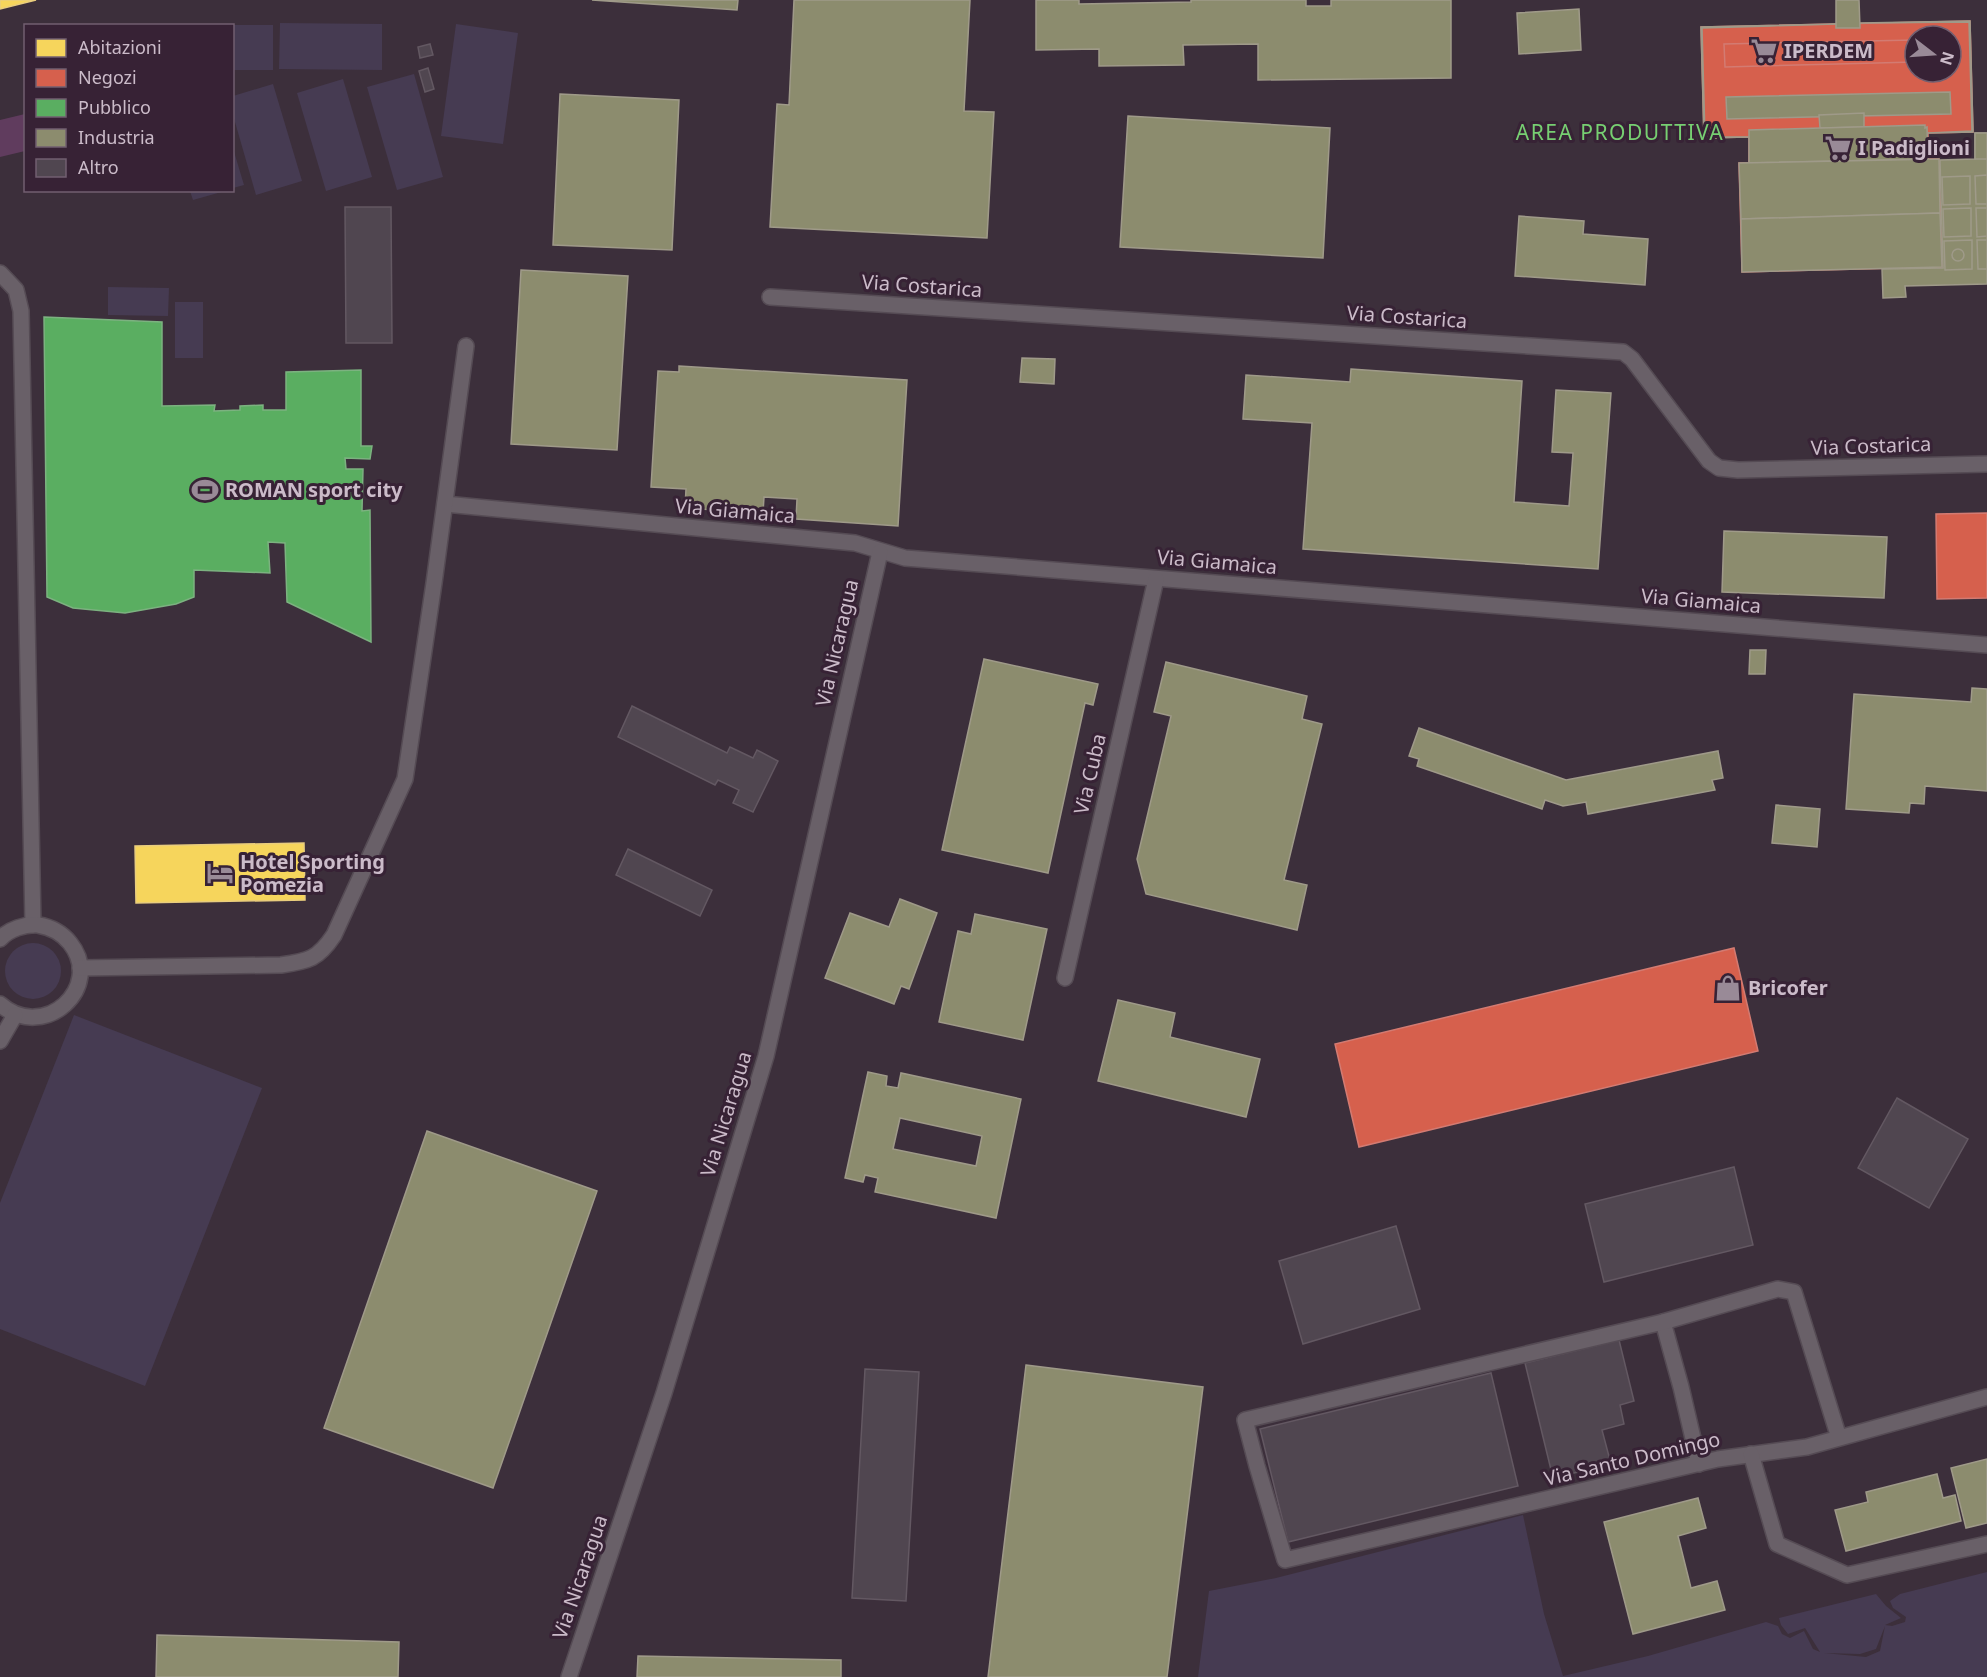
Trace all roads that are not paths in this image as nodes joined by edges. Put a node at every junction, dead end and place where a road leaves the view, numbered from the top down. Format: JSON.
{"nodes":[{"id":1,"x":0,"y":273,"type":"edge"},
{"id":2,"x":770,"y":297,"type":"dead end"},
{"id":3,"x":466,"y":346,"type":"dead end"},
{"id":4,"x":1987,"y":464,"type":"edge"},
{"id":5,"x":445,"y":504,"type":"junction"},
{"id":6,"x":880,"y":552,"type":"junction"},
{"id":7,"x":1156,"y":579,"type":"junction"},
{"id":8,"x":1987,"y":645,"type":"edge"},
{"id":9,"x":33,"y":925,"type":"junction"},
{"id":10,"x":0,"y":939,"type":"edge"},
{"id":11,"x":80,"y":968,"type":"junction"},
{"id":12,"x":1065,"y":978,"type":"dead end"},
{"id":13,"x":0,"y":1005,"type":"edge"},
{"id":14,"x":15,"y":1015,"type":"junction"},
{"id":15,"x":0,"y":1041,"type":"edge"},
{"id":16,"x":1662,"y":1322,"type":"junction"},
{"id":17,"x":1987,"y":1397,"type":"edge"},
{"id":18,"x":1839,"y":1438,"type":"junction"},
{"id":19,"x":1752,"y":1454,"type":"junction"},
{"id":20,"x":1699,"y":1464,"type":"junction"},
{"id":21,"x":1987,"y":1544,"type":"edge"},
{"id":22,"x":568,"y":1677,"type":"edge"}],
"edges":[{"from":1,"to":9,"type":"street"},
{"from":2,"to":4,"type":"street","name":"Via Costarica"},
{"from":3,"to":5,"type":"street"},
{"from":5,"to":6,"type":"street","name":"Via Giamaica"},
{"from":5,"to":11,"type":"street"},
{"from":6,"to":7,"type":"street","name":"Via Giamaica"},
{"from":6,"to":22,"type":"street","name":"Via Nicaragua"},
{"from":7,"to":8,"type":"street","name":"Via Giamaica"},
{"from":7,"to":12,"type":"street","name":"Via Cuba"},
{"from":9,"to":10,"type":"street"},
{"from":9,"to":11,"type":"street"},
{"from":11,"to":14,"type":"street"},
{"from":13,"to":14,"type":"street"},
{"from":14,"to":15,"type":"street"},
{"from":16,"to":18,"type":"street"},
{"from":16,"to":20,"type":"street"},
{"from":16,"to":20,"type":"street","name":"Via Santo Domingo"},
{"from":17,"to":18,"type":"street","name":"Via Santo Domingo"},
{"from":18,"to":19,"type":"street","name":"Via Santo Domingo"},
{"from":19,"to":20,"type":"street","name":"Via Santo Domingo"},
{"from":19,"to":21,"type":"street"}]}
